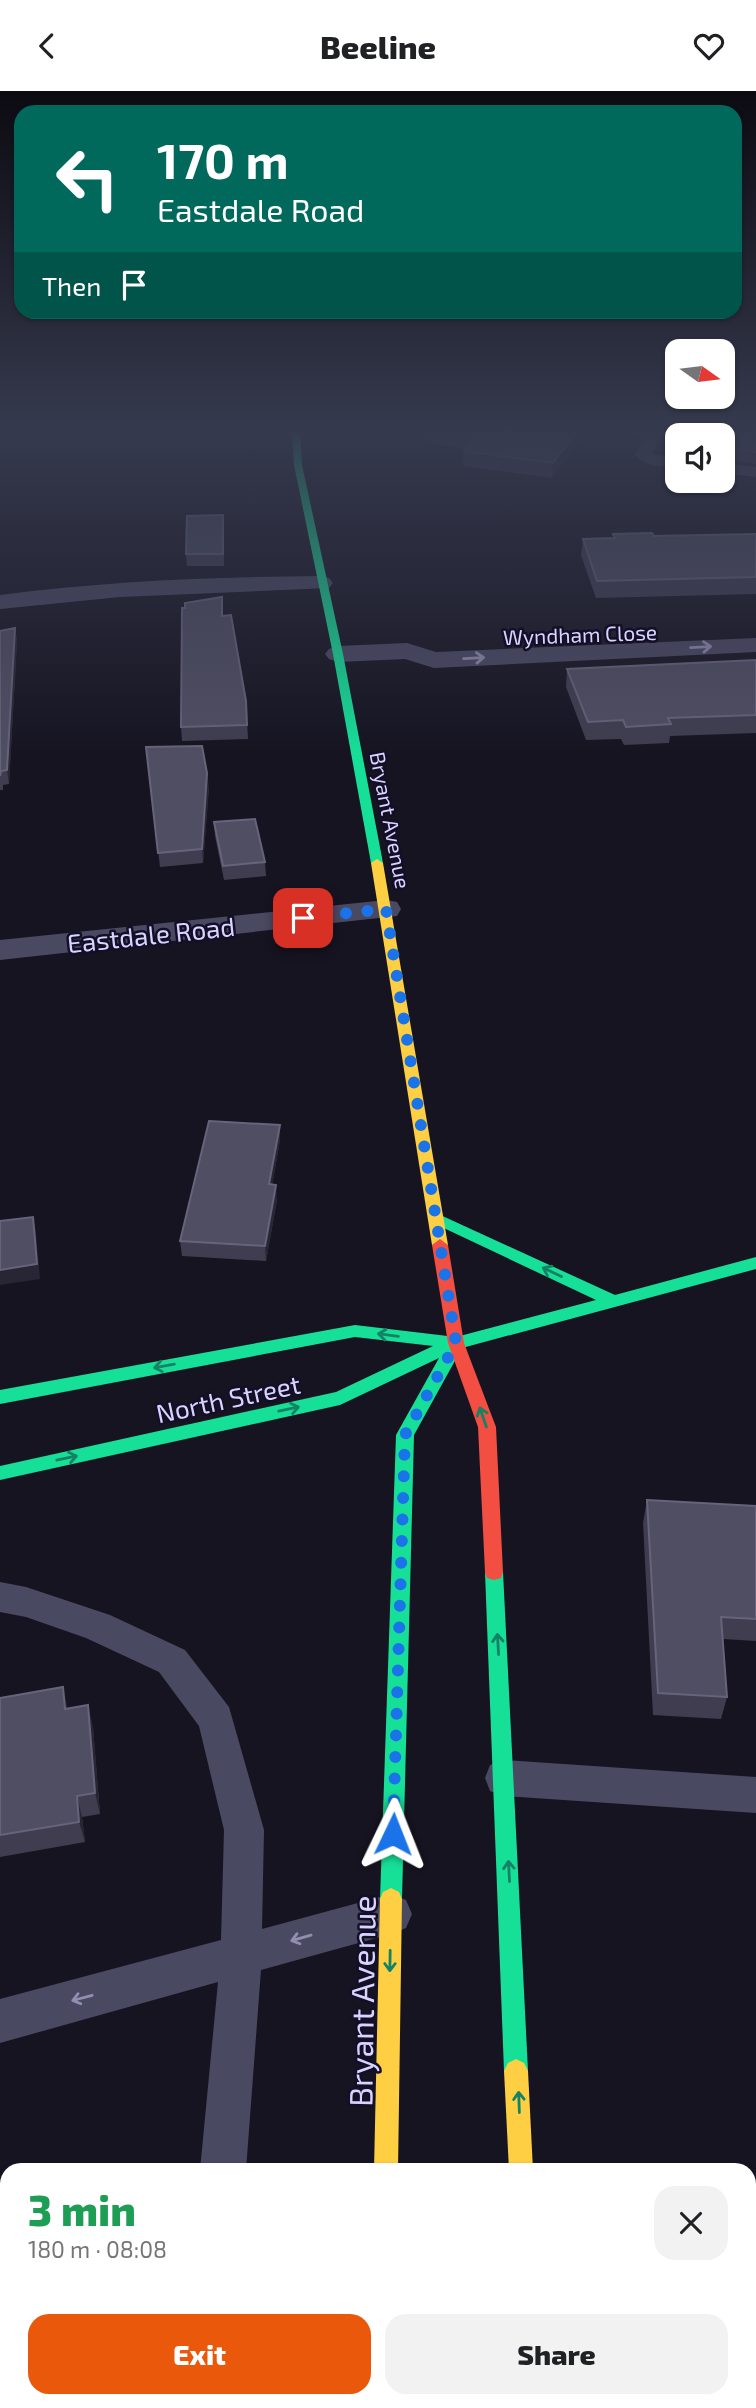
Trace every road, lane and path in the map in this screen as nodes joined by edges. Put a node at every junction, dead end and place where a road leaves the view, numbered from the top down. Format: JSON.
{"nodes":[{"id":1,"x":313,"y":540,"type":"edge"},
{"id":2,"x":321,"y":583,"type":"junction"},
{"id":3,"x":0,"y":603,"type":"edge"},
{"id":4,"x":756,"y":627,"type":"edge"},
{"id":5,"x":756,"y":645,"type":"edge"},
{"id":6,"x":407,"y":651,"type":"junction"},
{"id":7,"x":338,"y":654,"type":"junction"},
{"id":8,"x":386,"y":909,"type":"junction"},
{"id":9,"x":0,"y":950,"type":"edge"},
{"id":10,"x":436,"y":1218,"type":"junction"},
{"id":11,"x":756,"y":1263,"type":"edge"},
{"id":12,"x":614,"y":1301,"type":"junction"},
{"id":13,"x":456,"y":1343,"type":"junction"},
{"id":14,"x":0,"y":1397,"type":"edge"},
{"id":15,"x":0,"y":1473,"type":"edge"},
{"id":16,"x":0,"y":1597,"type":"edge"},
{"id":17,"x":504,"y":1778,"type":"junction"},
{"id":18,"x":756,"y":1795,"type":"edge"},
{"id":19,"x":391,"y":1914,"type":"junction"},
{"id":20,"x":242,"y":1955,"type":"junction"},
{"id":21,"x":0,"y":2021,"type":"edge"},
{"id":22,"x":224,"y":2163,"type":"edge"},
{"id":23,"x":386,"y":2163,"type":"edge"},
{"id":24,"x":521,"y":2163,"type":"edge"}],
"edges":[{"from":1,"to":2,"type":"main road","name":"Bryant Avenue"},
{"from":2,"to":3,"type":"street"},
{"from":2,"to":7,"type":"main road","name":"Bryant Avenue"},
{"from":4,"to":6,"type":"street","name":"Wyndham Close"},
{"from":6,"to":5,"type":"street","name":"Wyndham Close","one_way":true},
{"from":6,"to":7,"type":"street","name":"Wyndham Close"},
{"from":7,"to":8,"type":"main road","name":"Bryant Avenue"},
{"from":8,"to":9,"type":"street","name":"Eastdale Road"},
{"from":8,"to":10,"type":"main road","name":"Bryant Avenue"},
{"from":12,"to":10,"type":"main road","one_way":true},
{"from":10,"to":13,"type":"main road","name":"Bryant Avenue"},
{"from":11,"to":12,"type":"main road","name":"North Street"},
{"from":12,"to":13,"type":"main road","name":"North Street"},
{"from":13,"to":14,"type":"main road","name":"North Street","one_way":true},
{"from":15,"to":13,"type":"main road","name":"North Street","one_way":true},
{"from":17,"to":13,"type":"main road","name":"Bryant Avenue","one_way":true},
{"from":13,"to":19,"type":"main road","name":"Bryant Avenue"},
{"from":16,"to":20,"type":"lane"},
{"from":17,"to":18,"type":"lane"},
{"from":24,"to":17,"type":"main road","name":"Bryant Avenue","one_way":true},
{"from":19,"to":20,"type":"lane","one_way":true},
{"from":19,"to":23,"type":"main road","name":"Bryant Avenue","one_way":true},
{"from":20,"to":21,"type":"lane","one_way":true},
{"from":20,"to":22,"type":"lane"}]}
